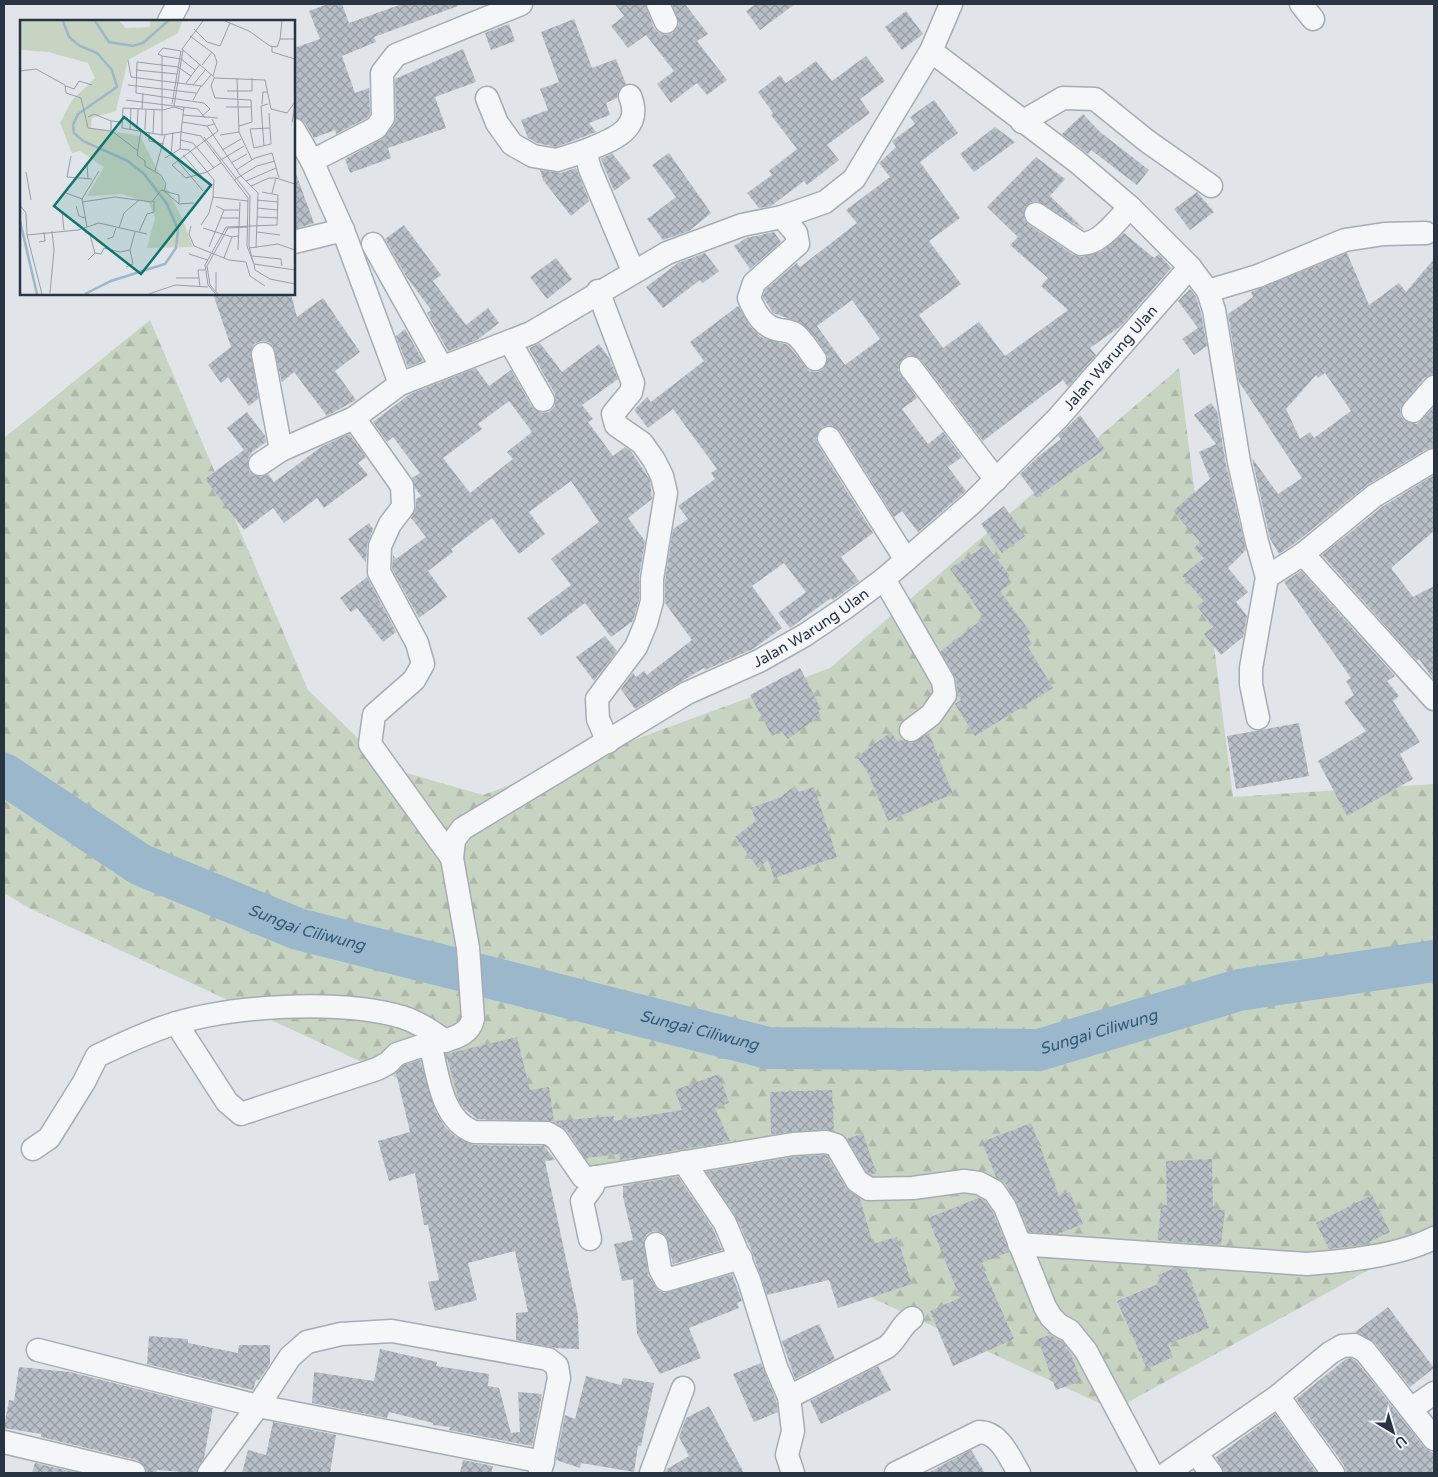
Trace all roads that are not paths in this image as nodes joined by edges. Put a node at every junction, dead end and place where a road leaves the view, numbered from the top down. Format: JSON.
{"nodes":[{"id":1,"x":178,"y":4,"type":"edge"},
{"id":2,"x":521,"y":4,"type":"edge"},
{"id":3,"x":499,"y":8,"type":"edge"},
{"id":4,"x":942,"y":8,"type":"edge"},
{"id":5,"x":170,"y":20,"type":"edge"},
{"id":6,"x":932,"y":51,"type":"junction"},
{"id":7,"x":630,"y":96,"type":"dead end"},
{"id":8,"x":487,"y":98,"type":"dead end"},
{"id":9,"x":1022,"y":122,"type":"junction"},
{"id":10,"x":295,"y":132,"type":"edge"},
{"id":11,"x":585,"y":151,"type":"junction"},
{"id":12,"x":312,"y":161,"type":"junction"},
{"id":13,"x":1211,"y":186,"type":"dead end"},
{"id":14,"x":1130,"y":207,"type":"junction"},
{"id":15,"x":1036,"y":214,"type":"dead end"},
{"id":16,"x":782,"y":217,"type":"junction"},
{"id":17,"x":343,"y":230,"type":"junction"},
{"id":18,"x":1426,"y":233,"type":"dead end"},
{"id":19,"x":295,"y":242,"type":"edge"},
{"id":20,"x":373,"y":244,"type":"dead end"},
{"id":21,"x":1190,"y":267,"type":"junction"},
{"id":22,"x":633,"y":271,"type":"junction"},
{"id":23,"x":598,"y":291,"type":"junction"},
{"id":24,"x":1208,"y":291,"type":"junction"},
{"id":25,"x":510,"y":342,"type":"junction"},
{"id":26,"x":263,"y":354,"type":"dead end"},
{"id":27,"x":815,"y":359,"type":"dead end"},
{"id":28,"x":441,"y":366,"type":"junction"},
{"id":29,"x":911,"y":368,"type":"dead end"},
{"id":30,"x":400,"y":384,"type":"junction"},
{"id":31,"x":1434,"y":387,"type":"edge"},
{"id":32,"x":543,"y":400,"type":"dead end"},
{"id":33,"x":1413,"y":410,"type":"dead end"},
{"id":34,"x":354,"y":418,"type":"junction"},
{"id":35,"x":829,"y":438,"type":"dead end"},
{"id":36,"x":281,"y":450,"type":"junction"},
{"id":37,"x":1434,"y":460,"type":"edge"},
{"id":38,"x":260,"y":464,"type":"dead end"},
{"id":39,"x":996,"y":480,"type":"junction"},
{"id":40,"x":1303,"y":554,"type":"junction"},
{"id":41,"x":906,"y":560,"type":"junction"},
{"id":42,"x":1268,"y":577,"type":"junction"},
{"id":43,"x":884,"y":579,"type":"junction"},
{"id":44,"x":1434,"y":699,"type":"edge"},
{"id":45,"x":1258,"y":718,"type":"dead end"},
{"id":46,"x":911,"y":730,"type":"dead end"},
{"id":47,"x":608,"y":742,"type":"junction"},
{"id":48,"x":452,"y":858,"type":"junction"},
{"id":49,"x":176,"y":1024,"type":"junction"},
{"id":50,"x":438,"y":1042,"type":"junction"},
{"id":51,"x":33,"y":1149,"type":"dead end"},
{"id":52,"x":684,"y":1162,"type":"junction"},
{"id":53,"x":595,"y":1177,"type":"junction"},
{"id":54,"x":1434,"y":1238,"type":"edge"},
{"id":55,"x":590,"y":1239,"type":"dead end"},
{"id":56,"x":656,"y":1244,"type":"dead end"},
{"id":57,"x":1019,"y":1244,"type":"junction"},
{"id":58,"x":741,"y":1258,"type":"junction"},
{"id":59,"x":912,"y":1318,"type":"dead end"},
{"id":60,"x":38,"y":1350,"type":"dead end"},
{"id":61,"x":683,"y":1388,"type":"dead end"},
{"id":62,"x":1434,"y":1393,"type":"edge"},
{"id":63,"x":1278,"y":1396,"type":"junction"},
{"id":64,"x":790,"y":1397,"type":"junction"},
{"id":65,"x":258,"y":1406,"type":"junction"},
{"id":66,"x":1411,"y":1409,"type":"junction"},
{"id":67,"x":1434,"y":1439,"type":"edge"},
{"id":68,"x":4,"y":1442,"type":"edge"},
{"id":69,"x":1196,"y":1453,"type":"junction"},
{"id":70,"x":542,"y":1468,"type":"edge"},
{"id":71,"x":657,"y":1469,"type":"edge"},
{"id":72,"x":134,"y":1473,"type":"edge"},
{"id":73,"x":209,"y":1473,"type":"edge"},
{"id":74,"x":793,"y":1473,"type":"edge"},
{"id":75,"x":896,"y":1473,"type":"edge"},
{"id":76,"x":1019,"y":1473,"type":"edge"},
{"id":77,"x":1151,"y":1473,"type":"edge"},
{"id":78,"x":1167,"y":1473,"type":"edge"},
{"id":79,"x":1211,"y":1473,"type":"edge"},
{"id":80,"x":1333,"y":1473,"type":"edge"}],
"edges":[{"from":1,"to":5,"type":"street"},
{"from":2,"to":3,"type":"street"},
{"from":3,"to":12,"type":"street"},
{"from":4,"to":6,"type":"street"},
{"from":6,"to":9,"type":"street"},
{"from":6,"to":16,"type":"street"},
{"from":7,"to":11,"type":"street"},
{"from":8,"to":11,"type":"street"},
{"from":9,"to":13,"type":"street"},
{"from":9,"to":14,"type":"street"},
{"from":10,"to":12,"type":"street"},
{"from":11,"to":22,"type":"street"},
{"from":12,"to":17,"type":"street"},
{"from":14,"to":15,"type":"street"},
{"from":14,"to":21,"type":"street"},
{"from":16,"to":22,"type":"street"},
{"from":16,"to":27,"type":"street"},
{"from":17,"to":19,"type":"street"},
{"from":17,"to":30,"type":"street"},
{"from":18,"to":24,"type":"street"},
{"from":20,"to":28,"type":"street"},
{"from":21,"to":24,"type":"street"},
{"from":21,"to":39,"type":"street","name":"Jalan Warung Ulan"},
{"from":22,"to":23,"type":"street"},
{"from":23,"to":25,"type":"street"},
{"from":23,"to":47,"type":"street"},
{"from":24,"to":42,"type":"street"},
{"from":25,"to":28,"type":"street"},
{"from":25,"to":32,"type":"street"},
{"from":26,"to":36,"type":"street"},
{"from":28,"to":30,"type":"street"},
{"from":29,"to":39,"type":"street"},
{"from":30,"to":34,"type":"street"},
{"from":31,"to":33,"type":"street"},
{"from":34,"to":36,"type":"street"},
{"from":34,"to":48,"type":"street"},
{"from":35,"to":41,"type":"street"},
{"from":36,"to":38,"type":"street"},
{"from":37,"to":40,"type":"street"},
{"from":39,"to":41,"type":"street","name":"Jalan Warung Ulan"},
{"from":40,"to":42,"type":"street"},
{"from":40,"to":44,"type":"street"},
{"from":41,"to":43,"type":"street","name":"Jalan Warung Ulan"},
{"from":42,"to":45,"type":"street"},
{"from":43,"to":46,"type":"street"},
{"from":43,"to":47,"type":"street","name":"Jalan Warung Ulan"},
{"from":47,"to":48,"type":"street","name":"Jalan Warung Ulan"},
{"from":48,"to":50,"type":"street","name":"Jalan Warung Ulan"},
{"from":49,"to":50,"type":"street"},
{"from":49,"to":50,"type":"street"},
{"from":49,"to":51,"type":"street"},
{"from":50,"to":53,"type":"street"},
{"from":52,"to":53,"type":"street"},
{"from":52,"to":57,"type":"street"},
{"from":52,"to":58,"type":"street"},
{"from":53,"to":55,"type":"street"},
{"from":54,"to":57,"type":"street"},
{"from":56,"to":58,"type":"street"},
{"from":57,"to":77,"type":"street"},
{"from":58,"to":64,"type":"street"},
{"from":59,"to":64,"type":"street"},
{"from":60,"to":65,"type":"street"},
{"from":61,"to":71,"type":"street"},
{"from":62,"to":66,"type":"street"},
{"from":63,"to":66,"type":"street"},
{"from":63,"to":69,"type":"street"},
{"from":63,"to":80,"type":"street"},
{"from":64,"to":74,"type":"street"},
{"from":65,"to":70,"type":"street"},
{"from":65,"to":70,"type":"street"},
{"from":65,"to":73,"type":"street"},
{"from":66,"to":67,"type":"street"},
{"from":68,"to":72,"type":"street"},
{"from":69,"to":78,"type":"street"},
{"from":69,"to":79,"type":"street"},
{"from":75,"to":76,"type":"street"}]}
